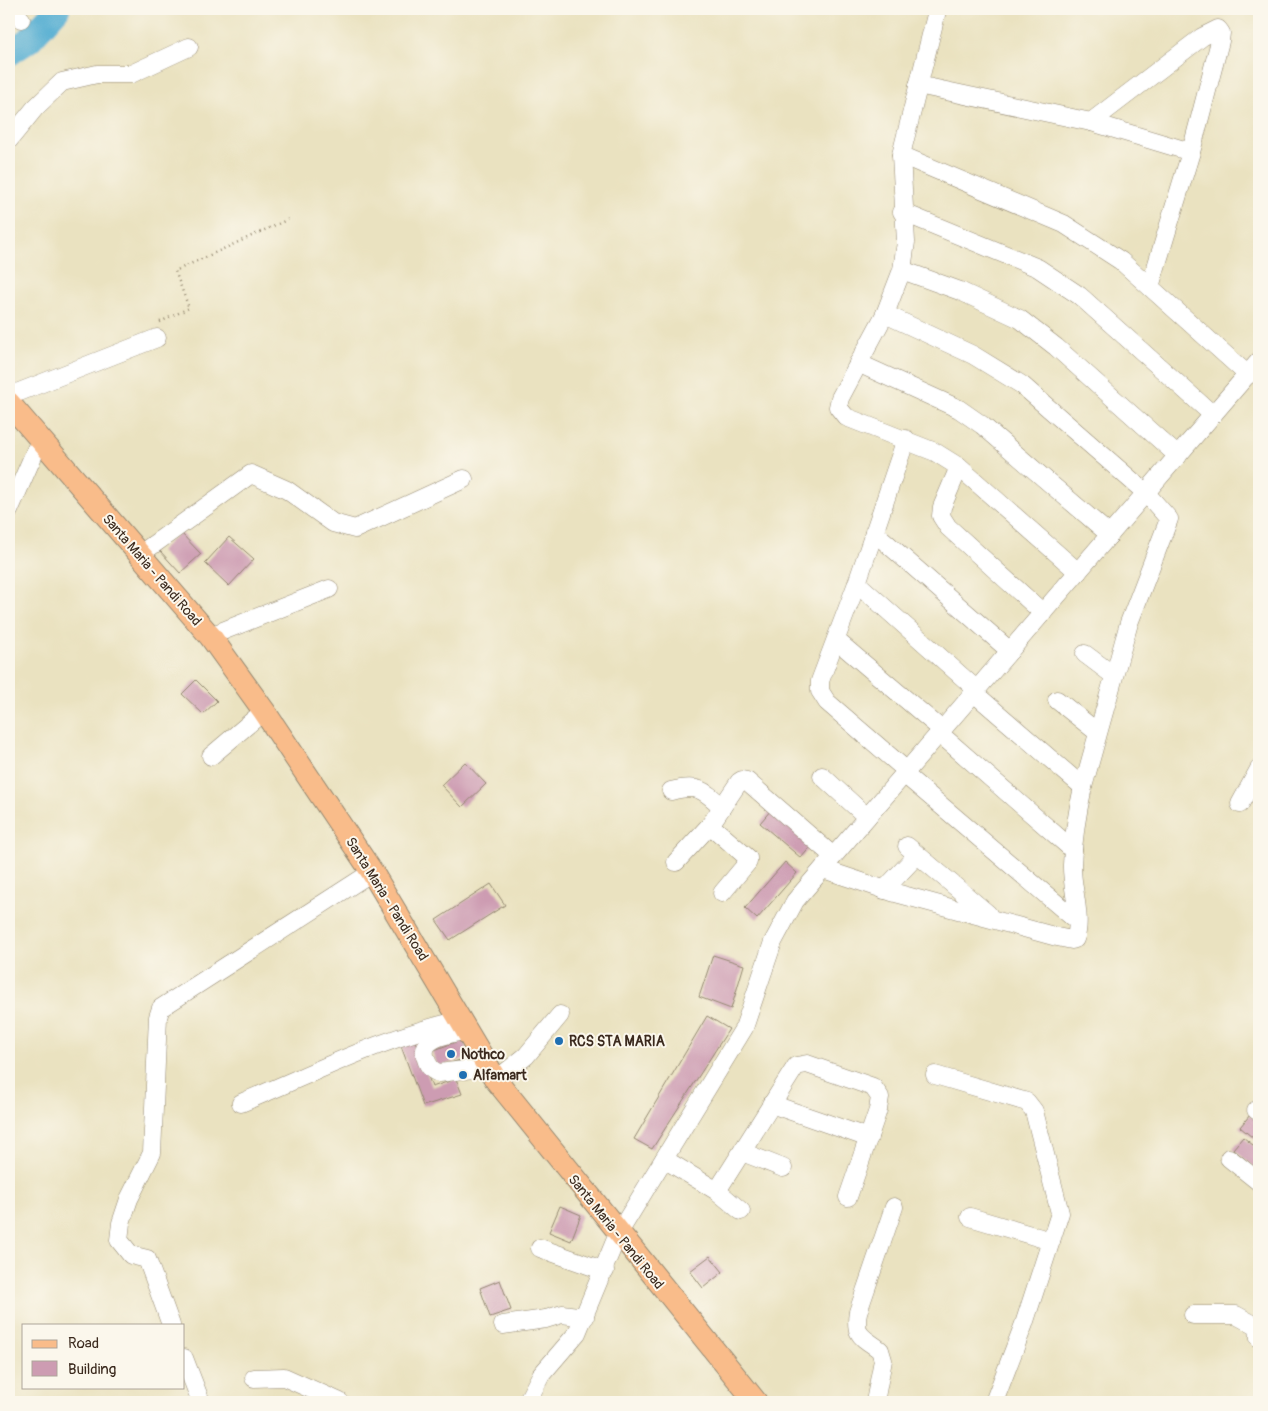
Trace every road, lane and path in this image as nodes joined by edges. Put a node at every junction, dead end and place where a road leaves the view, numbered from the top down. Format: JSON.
{"nodes":[{"id":1,"x":936,"y":15,"type":"dead end"},
{"id":2,"x":189,"y":47,"type":"dead end"},
{"id":3,"x":918,"y":85,"type":"junction"},
{"id":4,"x":1091,"y":122,"type":"junction"},
{"id":5,"x":9,"y":140,"type":"edge"},
{"id":6,"x":1191,"y":152,"type":"junction"},
{"id":7,"x":901,"y":154,"type":"junction"},
{"id":8,"x":902,"y":212,"type":"junction"},
{"id":9,"x":291,"y":218,"type":"dead end"},
{"id":10,"x":902,"y":270,"type":"junction"},
{"id":11,"x":1150,"y":287,"type":"junction"},
{"id":12,"x":885,"y":314,"type":"junction"},
{"id":13,"x":157,"y":338,"type":"joint"},
{"id":14,"x":1259,"y":361,"type":"edge"},
{"id":15,"x":858,"y":363,"type":"junction"},
{"id":16,"x":1248,"y":375,"type":"junction"},
{"id":17,"x":9,"y":396,"type":"edge"},
{"id":18,"x":9,"y":402,"type":"edge"},
{"id":19,"x":1213,"y":415,"type":"junction"},
{"id":20,"x":906,"y":439,"type":"junction"},
{"id":21,"x":40,"y":440,"type":"junction"},
{"id":22,"x":1178,"y":456,"type":"junction"},
{"id":23,"x":959,"y":468,"type":"junction"},
{"id":24,"x":464,"y":479,"type":"dead end"},
{"id":25,"x":1146,"y":493,"type":"junction"},
{"id":26,"x":9,"y":511,"type":"edge"},
{"id":27,"x":874,"y":532,"type":"junction"},
{"id":28,"x":1110,"y":536,"type":"junction"},
{"id":29,"x":139,"y":556,"type":"junction"},
{"id":30,"x":1078,"y":572,"type":"junction"},
{"id":31,"x":857,"y":583,"type":"junction"},
{"id":32,"x":329,"y":589,"type":"dead end"},
{"id":33,"x":1043,"y":613,"type":"junction"},
{"id":34,"x":210,"y":636,"type":"junction"},
{"id":35,"x":836,"y":640,"type":"junction"},
{"id":36,"x":1010,"y":651,"type":"junction"},
{"id":37,"x":1085,"y":654,"type":"dead end"},
{"id":38,"x":1113,"y":675,"type":"junction"},
{"id":39,"x":975,"y":692,"type":"junction"},
{"id":40,"x":1057,"y":700,"type":"dead end"},
{"id":41,"x":264,"y":711,"type":"junction"},
{"id":42,"x":941,"y":732,"type":"junction"},
{"id":43,"x":1097,"y":732,"type":"junction"},
{"id":44,"x":211,"y":756,"type":"dead end"},
{"id":45,"x":1259,"y":769,"type":"edge"},
{"id":46,"x":906,"y":772,"type":"junction"},
{"id":47,"x":822,"y":776,"type":"dead end"},
{"id":48,"x":1083,"y":788,"type":"junction"},
{"id":49,"x":671,"y":791,"type":"dead end"},
{"id":50,"x":1240,"y":804,"type":"dead end"},
{"id":51,"x":722,"y":807,"type":"junction"},
{"id":52,"x":867,"y":817,"type":"junction"},
{"id":53,"x":710,"y":825,"type":"junction"},
{"id":54,"x":1073,"y":850,"type":"junction"},
{"id":55,"x":676,"y":862,"type":"dead end"},
{"id":56,"x":828,"y":863,"type":"junction"},
{"id":57,"x":372,"y":872,"type":"junction"},
{"id":58,"x":884,"y":890,"type":"junction"},
{"id":59,"x":722,"y":893,"type":"dead end"},
{"id":60,"x":992,"y":918,"type":"junction"},
{"id":61,"x":1077,"y":921,"type":"junction"},
{"id":62,"x":560,"y":1015,"type":"dead end"},
{"id":63,"x":465,"y":1025,"type":"junction"},
{"id":64,"x":492,"y":1074,"type":"junction"},
{"id":65,"x":935,"y":1074,"type":"dead end"},
{"id":66,"x":241,"y":1102,"type":"dead end"},
{"id":67,"x":771,"y":1104,"type":"junction"},
{"id":68,"x":869,"y":1138,"type":"junction"},
{"id":69,"x":742,"y":1152,"type":"junction"},
{"id":70,"x":1229,"y":1158,"type":"dead end"},
{"id":71,"x":664,"y":1159,"type":"junction"},
{"id":72,"x":783,"y":1168,"type":"dead end"},
{"id":73,"x":1259,"y":1182,"type":"edge"},
{"id":74,"x":718,"y":1191,"type":"junction"},
{"id":75,"x":848,"y":1197,"type":"dead end"},
{"id":76,"x":894,"y":1206,"type":"dead end"},
{"id":77,"x":741,"y":1210,"type":"dead end"},
{"id":78,"x":970,"y":1217,"type":"dead end"},
{"id":79,"x":618,"y":1234,"type":"junction"},
{"id":80,"x":1051,"y":1241,"type":"junction"},
{"id":81,"x":540,"y":1248,"type":"dead end"},
{"id":82,"x":605,"y":1271,"type":"junction"},
{"id":83,"x":1193,"y":1315,"type":"dead end"},
{"id":84,"x":586,"y":1317,"type":"junction"},
{"id":85,"x":171,"y":1324,"type":"edge"},
{"id":86,"x":503,"y":1325,"type":"dead end"},
{"id":87,"x":1259,"y":1338,"type":"edge"},
{"id":88,"x":185,"y":1361,"type":"edge"},
{"id":89,"x":254,"y":1378,"type":"dead end"},
{"id":90,"x":201,"y":1402,"type":"edge"},
{"id":91,"x":340,"y":1402,"type":"edge"},
{"id":92,"x":527,"y":1402,"type":"edge"},
{"id":93,"x":756,"y":1402,"type":"edge"},
{"id":94,"x":875,"y":1402,"type":"edge"},
{"id":95,"x":994,"y":1402,"type":"edge"}],
"edges":[{"from":1,"to":3,"type":"street"},
{"from":2,"to":5,"type":"street"},
{"from":3,"to":4,"type":"street"},
{"from":3,"to":7,"type":"street"},
{"from":4,"to":6,"type":"street"},
{"from":4,"to":6,"type":"street"},
{"from":6,"to":11,"type":"street"},
{"from":7,"to":8,"type":"street"},
{"from":7,"to":11,"type":"street"},
{"from":8,"to":10,"type":"street"},
{"from":8,"to":19,"type":"street"},
{"from":9,"to":13,"type":"path"},
{"from":10,"to":12,"type":"street"},
{"from":10,"to":22,"type":"street"},
{"from":11,"to":16,"type":"street"},
{"from":12,"to":15,"type":"street"},
{"from":12,"to":25,"type":"street"},
{"from":13,"to":17,"type":"street"},
{"from":14,"to":16,"type":"street"},
{"from":15,"to":20,"type":"street"},
{"from":15,"to":28,"type":"street"},
{"from":16,"to":19,"type":"street"},
{"from":18,"to":21,"type":"main road","name":"Santa Maria - Pandi Road"},
{"from":19,"to":22,"type":"street"},
{"from":20,"to":23,"type":"street"},
{"from":20,"to":27,"type":"street"},
{"from":21,"to":26,"type":"street"},
{"from":21,"to":29,"type":"main road","name":"Santa Maria - Pandi Road"},
{"from":22,"to":25,"type":"street"},
{"from":23,"to":30,"type":"street"},
{"from":23,"to":33,"type":"street"},
{"from":24,"to":29,"type":"street"},
{"from":25,"to":28,"type":"street"},
{"from":25,"to":38,"type":"street"},
{"from":27,"to":31,"type":"street"},
{"from":27,"to":36,"type":"street"},
{"from":28,"to":30,"type":"street"},
{"from":29,"to":34,"type":"main road","name":"Santa Maria - Pandi Road"},
{"from":30,"to":33,"type":"street"},
{"from":31,"to":35,"type":"street"},
{"from":31,"to":39,"type":"street"},
{"from":32,"to":34,"type":"street"},
{"from":33,"to":36,"type":"street"},
{"from":34,"to":41,"type":"main road","name":"Santa Maria - Pandi Road"},
{"from":35,"to":42,"type":"street"},
{"from":35,"to":46,"type":"street"},
{"from":36,"to":39,"type":"street"},
{"from":37,"to":38,"type":"street"},
{"from":38,"to":43,"type":"street"},
{"from":39,"to":42,"type":"street"},
{"from":39,"to":48,"type":"street"},
{"from":40,"to":43,"type":"street"},
{"from":41,"to":44,"type":"street"},
{"from":41,"to":57,"type":"main road","name":"Santa Maria - Pandi Road"},
{"from":42,"to":46,"type":"street"},
{"from":42,"to":54,"type":"street"},
{"from":43,"to":48,"type":"street"},
{"from":45,"to":50,"type":"street"},
{"from":46,"to":52,"type":"street"},
{"from":46,"to":61,"type":"street"},
{"from":47,"to":52,"type":"street"},
{"from":48,"to":54,"type":"street"},
{"from":49,"to":51,"type":"street"},
{"from":51,"to":53,"type":"street"},
{"from":51,"to":56,"type":"street"},
{"from":52,"to":56,"type":"street"},
{"from":53,"to":55,"type":"street"},
{"from":53,"to":59,"type":"street"},
{"from":54,"to":61,"type":"street"},
{"from":56,"to":58,"type":"street"},
{"from":56,"to":71,"type":"street"},
{"from":57,"to":63,"type":"main road","name":"Santa Maria - Pandi Road"},
{"from":57,"to":85,"type":"street"},
{"from":58,"to":60,"type":"street"},
{"from":58,"to":60,"type":"street"},
{"from":60,"to":61,"type":"street"},
{"from":62,"to":64,"type":"street"},
{"from":63,"to":64,"type":"main road","name":"Santa Maria - Pandi Road"},
{"from":63,"to":64,"type":"street"},
{"from":63,"to":66,"type":"street"},
{"from":64,"to":79,"type":"main road","name":"Santa Maria - Pandi Road"},
{"from":65,"to":80,"type":"street"},
{"from":67,"to":68,"type":"street"},
{"from":67,"to":68,"type":"street"},
{"from":67,"to":69,"type":"street"},
{"from":68,"to":75,"type":"street"},
{"from":69,"to":72,"type":"street"},
{"from":69,"to":74,"type":"street"},
{"from":70,"to":73,"type":"street"},
{"from":71,"to":74,"type":"street"},
{"from":71,"to":79,"type":"street"},
{"from":74,"to":77,"type":"street"},
{"from":76,"to":94,"type":"street"},
{"from":78,"to":80,"type":"street"},
{"from":79,"to":82,"type":"street"},
{"from":79,"to":93,"type":"main road","name":"Santa Maria - Pandi Road"},
{"from":80,"to":95,"type":"street"},
{"from":81,"to":82,"type":"street"},
{"from":82,"to":84,"type":"street"},
{"from":83,"to":87,"type":"street"},
{"from":84,"to":86,"type":"street"},
{"from":84,"to":92,"type":"street"},
{"from":88,"to":90,"type":"street"},
{"from":89,"to":91,"type":"street"}]}
